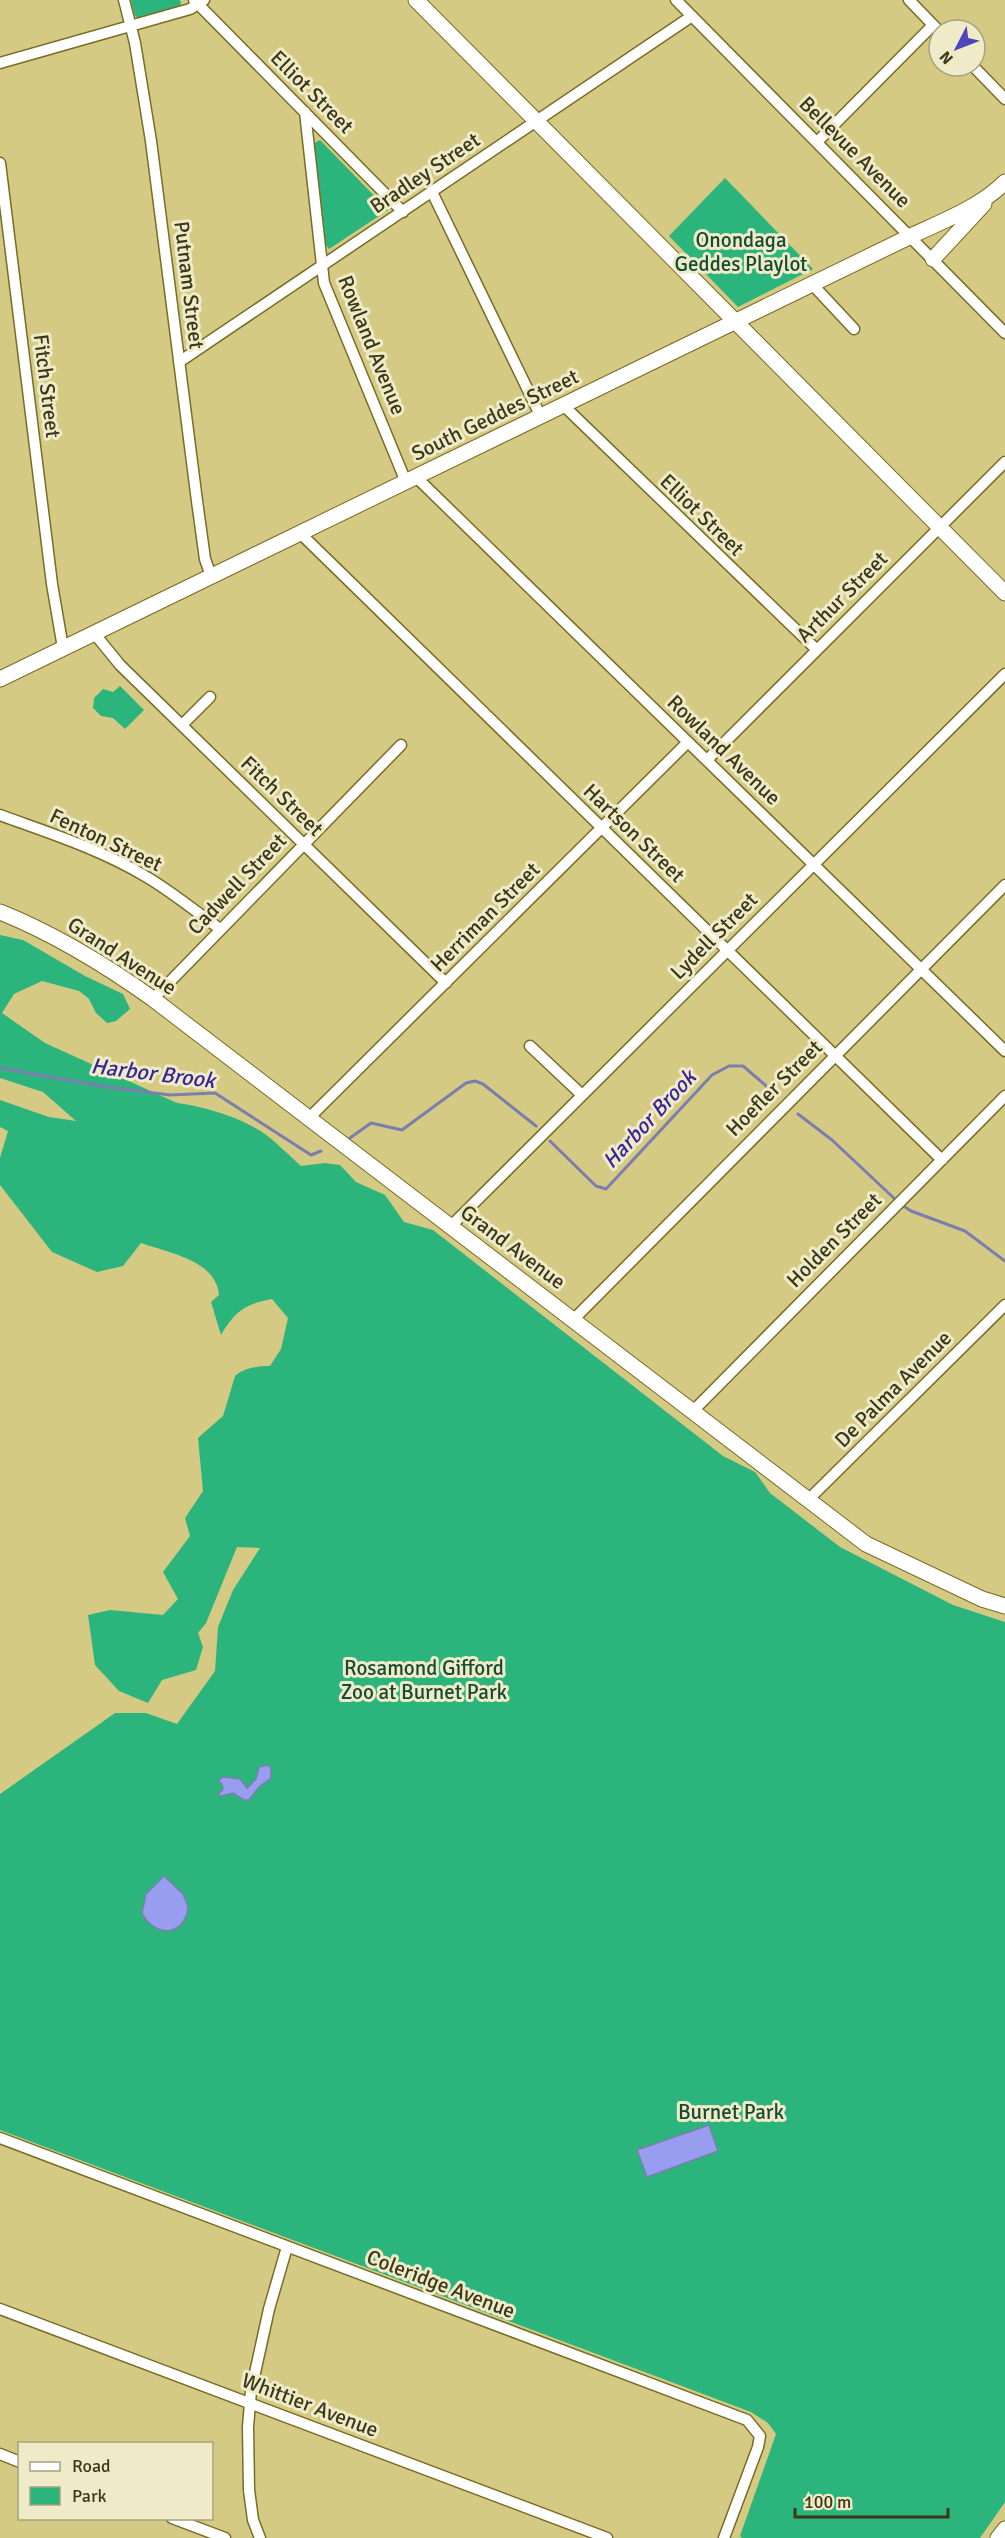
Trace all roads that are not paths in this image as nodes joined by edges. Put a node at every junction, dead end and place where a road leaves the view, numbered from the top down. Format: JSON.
{"nodes":[{"id":1,"x":124,"y":0,"type":"edge"},
{"id":2,"x":416,"y":0,"type":"edge"},
{"id":3,"x":676,"y":0,"type":"edge"},
{"id":4,"x":909,"y":0,"type":"edge"},
{"id":5,"x":199,"y":2,"type":"edge"},
{"id":6,"x":692,"y":16,"type":"junction"},
{"id":7,"x":927,"y":19,"type":"edge"},
{"id":8,"x":131,"y":27,"type":"junction"},
{"id":9,"x":927,"y":37,"type":"edge"},
{"id":10,"x":0,"y":63,"type":"edge"},
{"id":11,"x":985,"y":78,"type":"edge"},
{"id":12,"x":1005,"y":99,"type":"edge"},
{"id":13,"x":305,"y":112,"type":"junction"},
{"id":14,"x":536,"y":121,"type":"junction"},
{"id":15,"x":817,"y":142,"type":"junction"},
{"id":16,"x":0,"y":163,"type":"edge"},
{"id":17,"x":1001,"y":186,"type":"edge"},
{"id":18,"x":432,"y":192,"type":"junction"},
{"id":19,"x":403,"y":212,"type":"junction"},
{"id":20,"x":911,"y":236,"type":"junction"},
{"id":21,"x":933,"y":259,"type":"junction"},
{"id":22,"x":322,"y":267,"type":"junction"},
{"id":23,"x":812,"y":284,"type":"junction"},
{"id":24,"x":735,"y":322,"type":"junction"},
{"id":25,"x":854,"y":329,"type":"dead end"},
{"id":26,"x":1005,"y":333,"type":"edge"},
{"id":27,"x":179,"y":362,"type":"junction"},
{"id":28,"x":563,"y":405,"type":"junction"},
{"id":29,"x":541,"y":417,"type":"junction"},
{"id":30,"x":1005,"y":462,"type":"edge"},
{"id":31,"x":411,"y":479,"type":"junction"},
{"id":32,"x":940,"y":528,"type":"junction"},
{"id":33,"x":300,"y":533,"type":"junction"},
{"id":34,"x":211,"y":576,"type":"junction"},
{"id":35,"x":1005,"y":593,"type":"edge"},
{"id":36,"x":94,"y":633,"type":"junction"},
{"id":37,"x":63,"y":648,"type":"junction"},
{"id":38,"x":817,"y":650,"type":"junction"},
{"id":39,"x":1005,"y":674,"type":"edge"},
{"id":40,"x":0,"y":679,"type":"edge"},
{"id":41,"x":210,"y":697,"type":"dead end"},
{"id":42,"x":182,"y":725,"type":"junction"},
{"id":43,"x":688,"y":742,"type":"junction"},
{"id":44,"x":401,"y":745,"type":"dead end"},
{"id":45,"x":707,"y":760,"type":"junction"},
{"id":46,"x":0,"y":815,"type":"edge"},
{"id":47,"x":602,"y":828,"type":"junction"},
{"id":48,"x":303,"y":844,"type":"junction"},
{"id":49,"x":814,"y":864,"type":"junction"},
{"id":50,"x":1005,"y":885,"type":"edge"},
{"id":51,"x":0,"y":912,"type":"edge"},
{"id":52,"x":220,"y":929,"type":"junction"},
{"id":53,"x":728,"y":951,"type":"junction"},
{"id":54,"x":921,"y":969,"type":"junction"},
{"id":55,"x":446,"y":983,"type":"junction"},
{"id":56,"x":153,"y":999,"type":"junction"},
{"id":57,"x":530,"y":1046,"type":"dead end"},
{"id":58,"x":1005,"y":1051,"type":"edge"},
{"id":59,"x":835,"y":1055,"type":"junction"},
{"id":60,"x":582,"y":1095,"type":"junction"},
{"id":61,"x":1005,"y":1096,"type":"edge"},
{"id":62,"x":309,"y":1118,"type":"junction"},
{"id":63,"x":942,"y":1160,"type":"junction"},
{"id":64,"x":451,"y":1226,"type":"junction"},
{"id":65,"x":1005,"y":1305,"type":"edge"},
{"id":66,"x":573,"y":1320,"type":"junction"},
{"id":67,"x":692,"y":1412,"type":"junction"},
{"id":68,"x":808,"y":1500,"type":"junction"},
{"id":69,"x":1005,"y":1606,"type":"edge"},
{"id":70,"x":0,"y":2138,"type":"edge"},
{"id":71,"x":287,"y":2247,"type":"junction"},
{"id":72,"x":0,"y":2309,"type":"edge"},
{"id":73,"x":250,"y":2404,"type":"junction"},
{"id":74,"x":0,"y":2454,"type":"edge"},
{"id":75,"x":18,"y":2461,"type":"edge"},
{"id":76,"x":177,"y":2520,"type":"edge"},
{"id":77,"x":1005,"y":2529,"type":"edge"},
{"id":78,"x":225,"y":2538,"type":"edge"},
{"id":79,"x":260,"y":2538,"type":"edge"},
{"id":80,"x":607,"y":2538,"type":"edge"},
{"id":81,"x":724,"y":2538,"type":"edge"},
{"id":82,"x":998,"y":2538,"type":"edge"}],
"edges":[{"from":1,"to":8,"type":"street","name":"Putnam Street"},
{"from":2,"to":14,"type":"street"},
{"from":3,"to":6,"type":"street","name":"Bellevue Avenue"},
{"from":4,"to":7,"type":"street"},
{"from":5,"to":8,"type":"street"},
{"from":5,"to":13,"type":"street","name":"Elliot Street"},
{"from":6,"to":14,"type":"street","name":"Bradley Street"},
{"from":6,"to":15,"type":"street","name":"Bellevue Avenue"},
{"from":8,"to":10,"type":"street"},
{"from":8,"to":27,"type":"street","name":"Putnam Street"},
{"from":9,"to":15,"type":"street"},
{"from":11,"to":12,"type":"street"},
{"from":13,"to":19,"type":"street","name":"Elliot Street"},
{"from":13,"to":22,"type":"street","name":"Rowland Avenue"},
{"from":14,"to":18,"type":"street","name":"Bradley Street"},
{"from":14,"to":24,"type":"street"},
{"from":15,"to":20,"type":"street","name":"Bellevue Avenue"},
{"from":16,"to":37,"type":"street","name":"Fitch Street"},
{"from":17,"to":20,"type":"street","name":"South Geddes Street"},
{"from":17,"to":21,"type":"street"},
{"from":18,"to":19,"type":"street","name":"Bradley Street"},
{"from":18,"to":29,"type":"street"},
{"from":19,"to":22,"type":"street","name":"Bradley Street"},
{"from":20,"to":21,"type":"street","name":"Bellevue Avenue"},
{"from":20,"to":23,"type":"street","name":"South Geddes Street"},
{"from":21,"to":26,"type":"street","name":"Bellevue Avenue"},
{"from":22,"to":27,"type":"street","name":"Bradley Street"},
{"from":22,"to":31,"type":"street","name":"Rowland Avenue"},
{"from":23,"to":24,"type":"street","name":"South Geddes Street"},
{"from":23,"to":25,"type":"street"},
{"from":24,"to":28,"type":"street","name":"South Geddes Street"},
{"from":24,"to":32,"type":"street"},
{"from":27,"to":34,"type":"street","name":"Putnam Street"},
{"from":28,"to":29,"type":"street","name":"South Geddes Street"},
{"from":28,"to":38,"type":"street","name":"Elliot Street"},
{"from":29,"to":31,"type":"street","name":"South Geddes Street"},
{"from":30,"to":32,"type":"street","name":"Arthur Street"},
{"from":31,"to":33,"type":"street","name":"South Geddes Street"},
{"from":31,"to":43,"type":"street","name":"Rowland Avenue"},
{"from":32,"to":35,"type":"street"},
{"from":32,"to":38,"type":"street","name":"Arthur Street"},
{"from":33,"to":34,"type":"street","name":"South Geddes Street"},
{"from":33,"to":47,"type":"street","name":"Hartson Street"},
{"from":34,"to":36,"type":"street","name":"South Geddes Street"},
{"from":36,"to":37,"type":"street","name":"South Geddes Street"},
{"from":36,"to":42,"type":"street","name":"Fitch Street"},
{"from":37,"to":40,"type":"street","name":"South Geddes Street"},
{"from":38,"to":45,"type":"street","name":"Arthur Street"},
{"from":39,"to":49,"type":"street","name":"Lydell Street"},
{"from":41,"to":42,"type":"street"},
{"from":42,"to":48,"type":"street","name":"Fitch Street"},
{"from":43,"to":45,"type":"street","name":"Rowland Avenue"},
{"from":43,"to":47,"type":"street","name":"Herriman Street"},
{"from":44,"to":48,"type":"street","name":"Cadwell Street"},
{"from":45,"to":49,"type":"street","name":"Rowland Avenue"},
{"from":46,"to":52,"type":"street","name":"Fenton Street"},
{"from":47,"to":53,"type":"street","name":"Hartson Street"},
{"from":47,"to":55,"type":"street","name":"Herriman Street"},
{"from":48,"to":52,"type":"street","name":"Cadwell Street"},
{"from":48,"to":55,"type":"street","name":"Fitch Street"},
{"from":49,"to":53,"type":"street","name":"Lydell Street"},
{"from":49,"to":54,"type":"street","name":"Rowland Avenue"},
{"from":50,"to":54,"type":"street","name":"Hoefler Street"},
{"from":51,"to":56,"type":"street","name":"Grand Avenue"},
{"from":52,"to":56,"type":"street","name":"Cadwell Street"},
{"from":53,"to":59,"type":"street","name":"Hartson Street"},
{"from":53,"to":60,"type":"street","name":"Lydell Street"},
{"from":54,"to":58,"type":"street","name":"Rowland Avenue"},
{"from":54,"to":59,"type":"street","name":"Hoefler Street"},
{"from":55,"to":62,"type":"street","name":"Herriman Street"},
{"from":56,"to":62,"type":"street","name":"Grand Avenue"},
{"from":57,"to":60,"type":"street"},
{"from":59,"to":63,"type":"street","name":"Hartson Street"},
{"from":59,"to":66,"type":"street","name":"Hoefler Street"},
{"from":60,"to":64,"type":"street","name":"Lydell Street"},
{"from":61,"to":63,"type":"street","name":"Holden Street"},
{"from":62,"to":64,"type":"street","name":"Grand Avenue"},
{"from":63,"to":67,"type":"street","name":"Holden Street"},
{"from":64,"to":66,"type":"street","name":"Grand Avenue"},
{"from":65,"to":68,"type":"street","name":"De Palma Avenue"},
{"from":66,"to":67,"type":"street","name":"Grand Avenue"},
{"from":67,"to":68,"type":"street","name":"Grand Avenue"},
{"from":68,"to":69,"type":"street","name":"Grand Avenue"},
{"from":70,"to":71,"type":"street","name":"Coleridge Avenue"},
{"from":71,"to":73,"type":"street"},
{"from":71,"to":81,"type":"street","name":"Coleridge Avenue"},
{"from":72,"to":73,"type":"street","name":"Whittier Avenue"},
{"from":73,"to":79,"type":"street"},
{"from":73,"to":80,"type":"street","name":"Whittier Avenue"},
{"from":74,"to":75,"type":"street"},
{"from":76,"to":78,"type":"street"},
{"from":77,"to":82,"type":"street"}]}
